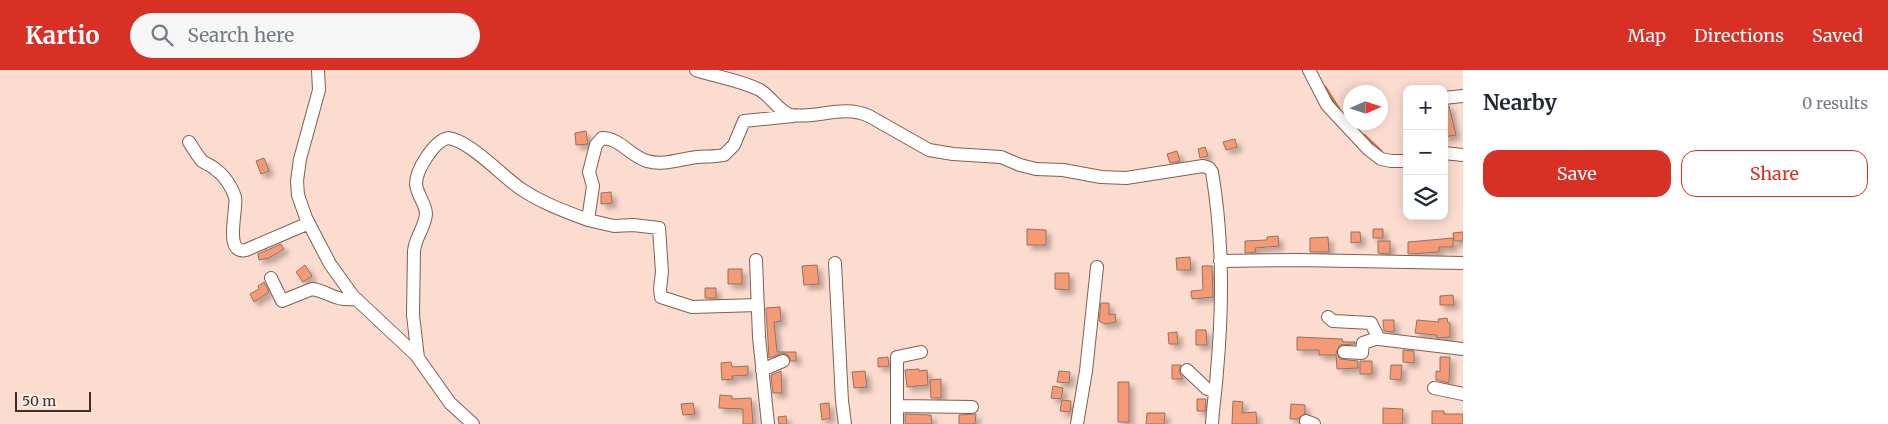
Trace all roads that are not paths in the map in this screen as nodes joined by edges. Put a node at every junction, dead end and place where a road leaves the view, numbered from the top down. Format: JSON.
{"nodes":[{"id":1,"x":318,"y":70,"type":"edge"},
{"id":2,"x":696,"y":70,"type":"edge"},
{"id":3,"x":1309,"y":70,"type":"edge"},
{"id":4,"x":1463,"y":96,"type":"edge"},
{"id":5,"x":1448,"y":98,"type":"edge"},
{"id":6,"x":795,"y":116,"type":"junction"},
{"id":7,"x":189,"y":142,"type":"dead end"},
{"id":8,"x":1448,"y":154,"type":"edge"},
{"id":9,"x":1463,"y":155,"type":"edge"},
{"id":10,"x":1403,"y":161,"type":"edge"},
{"id":11,"x":588,"y":220,"type":"junction"},
{"id":12,"x":308,"y":224,"type":"junction"},
{"id":13,"x":756,"y":260,"type":"dead end"},
{"id":14,"x":1220,"y":261,"type":"junction"},
{"id":15,"x":835,"y":262,"type":"dead end"},
{"id":16,"x":1463,"y":264,"type":"edge"},
{"id":17,"x":1097,"y":267,"type":"dead end"},
{"id":18,"x":271,"y":278,"type":"dead end"},
{"id":19,"x":356,"y":299,"type":"junction"},
{"id":20,"x":758,"y":305,"type":"junction"},
{"id":21,"x":1328,"y":317,"type":"dead end"},
{"id":22,"x":1378,"y":338,"type":"junction"},
{"id":23,"x":1463,"y":349,"type":"edge"},
{"id":24,"x":921,"y":352,"type":"dead end"},
{"id":25,"x":1344,"y":352,"type":"dead end"},
{"id":26,"x":418,"y":358,"type":"junction"},
{"id":27,"x":783,"y":361,"type":"dead end"},
{"id":28,"x":762,"y":370,"type":"junction"},
{"id":29,"x":1186,"y":370,"type":"dead end"},
{"id":30,"x":1434,"y":388,"type":"dead end"},
{"id":31,"x":1215,"y":391,"type":"junction"},
{"id":32,"x":1463,"y":394,"type":"edge"},
{"id":33,"x":897,"y":406,"type":"junction"},
{"id":34,"x":972,"y":407,"type":"dead end"},
{"id":35,"x":473,"y":424,"type":"edge"},
{"id":36,"x":768,"y":424,"type":"edge"},
{"id":37,"x":845,"y":424,"type":"edge"},
{"id":38,"x":897,"y":424,"type":"edge"},
{"id":39,"x":1077,"y":424,"type":"edge"},
{"id":40,"x":1212,"y":424,"type":"edge"}],
"edges":[{"from":1,"to":12,"type":"street"},
{"from":2,"to":6,"type":"street"},
{"from":3,"to":10,"type":"street"},
{"from":4,"to":5,"type":"street"},
{"from":6,"to":11,"type":"street"},
{"from":6,"to":14,"type":"street"},
{"from":7,"to":12,"type":"street"},
{"from":8,"to":9,"type":"street"},
{"from":11,"to":20,"type":"street"},
{"from":11,"to":26,"type":"street"},
{"from":12,"to":19,"type":"street"},
{"from":13,"to":20,"type":"street"},
{"from":14,"to":16,"type":"street"},
{"from":14,"to":31,"type":"street"},
{"from":15,"to":37,"type":"street"},
{"from":17,"to":39,"type":"street"},
{"from":18,"to":19,"type":"street"},
{"from":19,"to":26,"type":"street"},
{"from":20,"to":28,"type":"street"},
{"from":21,"to":22,"type":"street"},
{"from":22,"to":23,"type":"street"},
{"from":22,"to":25,"type":"street"},
{"from":24,"to":33,"type":"street"},
{"from":26,"to":35,"type":"street"},
{"from":27,"to":28,"type":"street"},
{"from":28,"to":36,"type":"street"},
{"from":29,"to":31,"type":"street"},
{"from":30,"to":32,"type":"street"},
{"from":31,"to":40,"type":"street"},
{"from":33,"to":34,"type":"street"},
{"from":33,"to":38,"type":"street"}]}
